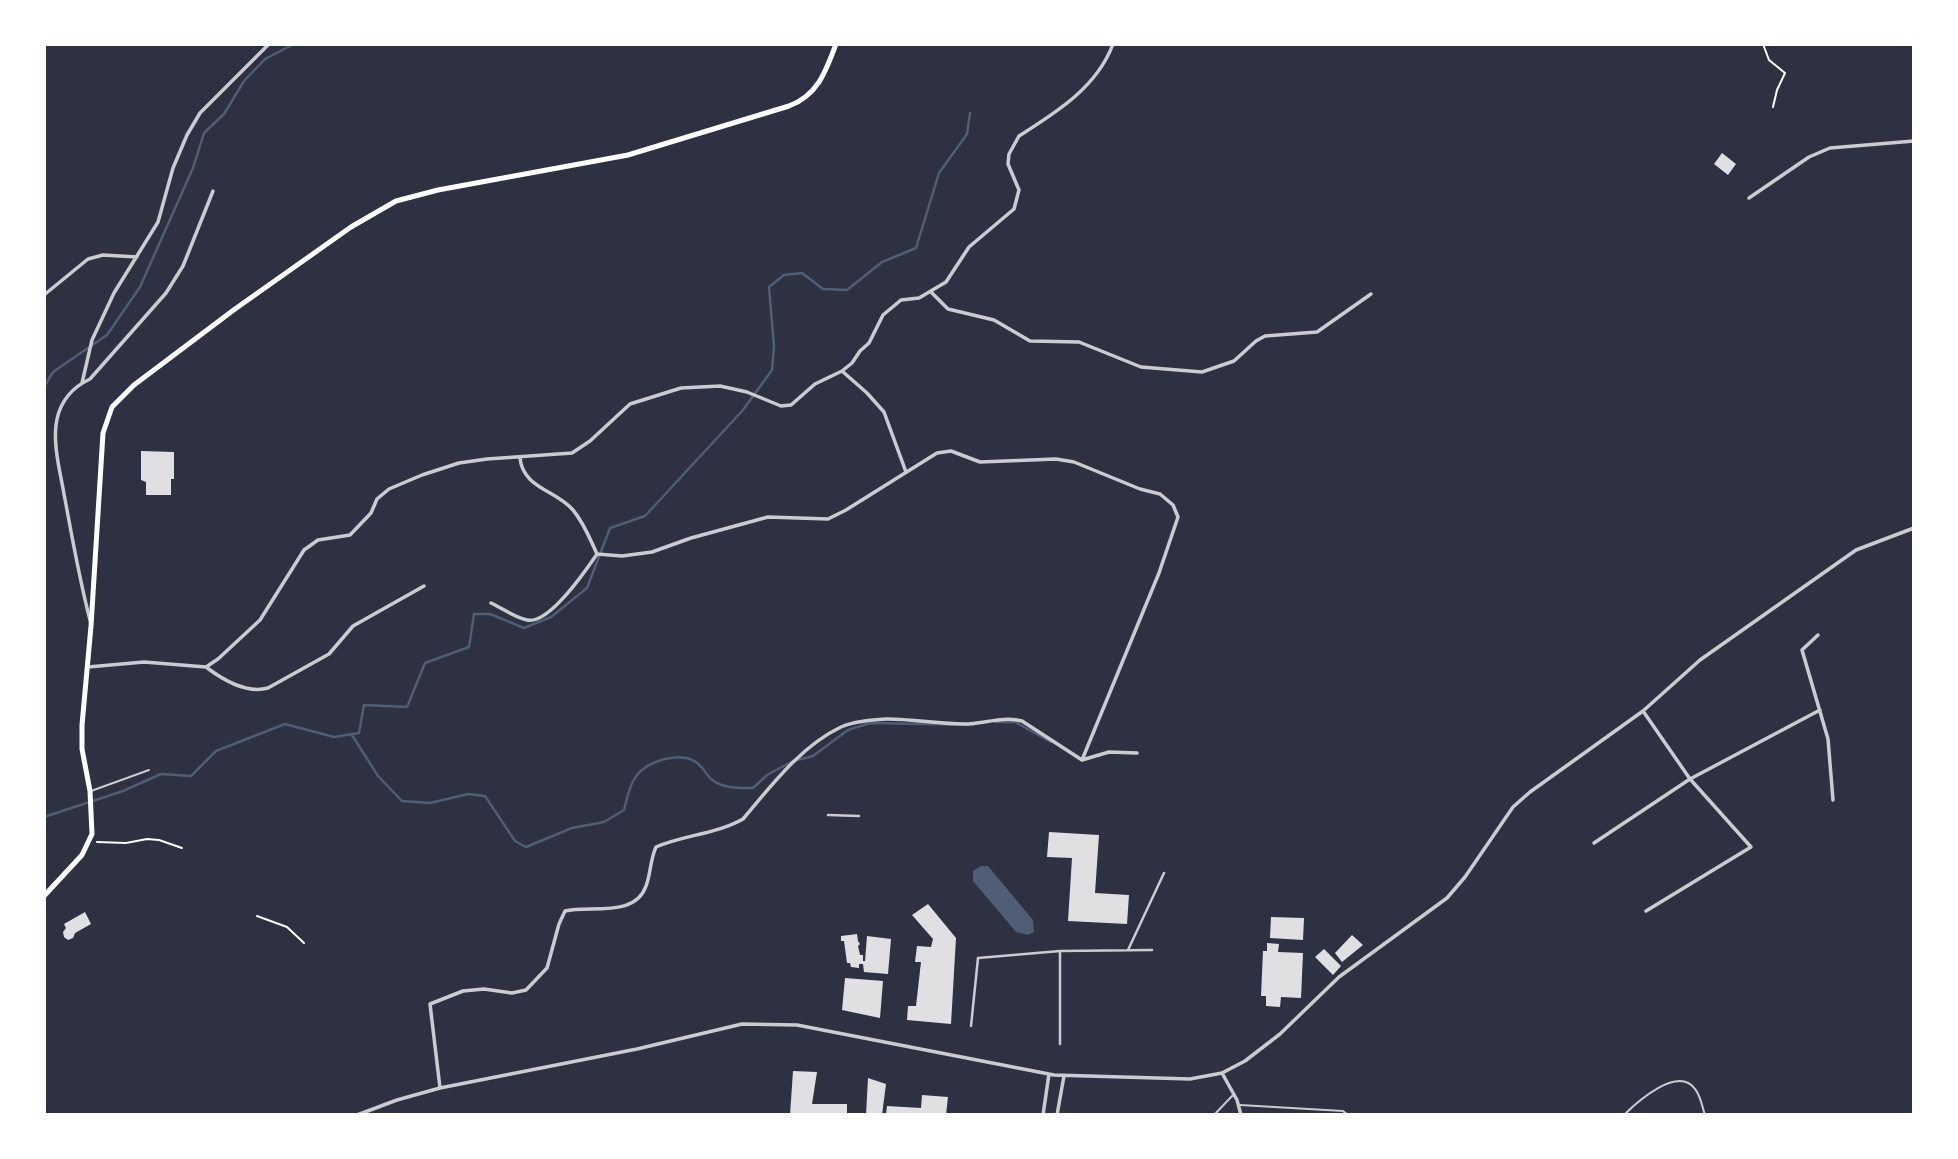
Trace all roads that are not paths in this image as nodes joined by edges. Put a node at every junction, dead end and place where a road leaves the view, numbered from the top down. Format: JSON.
{"nodes":[{"id":1,"x":269,"y":44,"type":"edge"},
{"id":2,"x":836,"y":44,"type":"edge"},
{"id":3,"x":1114,"y":44,"type":"edge"},
{"id":4,"x":1914,"y":141,"type":"edge"},
{"id":5,"x":213,"y":191,"type":"dead end"},
{"id":6,"x":1749,"y":198,"type":"dead end"},
{"id":7,"x":137,"y":257,"type":"junction"},
{"id":8,"x":930,"y":292,"type":"junction"},
{"id":9,"x":1371,"y":294,"type":"dead end"},
{"id":10,"x":44,"y":295,"type":"edge"},
{"id":11,"x":842,"y":371,"type":"junction"},
{"id":12,"x":82,"y":383,"type":"junction"},
{"id":13,"x":520,"y":457,"type":"junction"},
{"id":14,"x":906,"y":472,"type":"junction"},
{"id":15,"x":1914,"y":528,"type":"edge"},
{"id":16,"x":597,"y":554,"type":"junction"},
{"id":17,"x":424,"y":586,"type":"dead end"},
{"id":18,"x":491,"y":603,"type":"dead end"},
{"id":19,"x":91,"y":626,"type":"junction"},
{"id":20,"x":1818,"y":635,"type":"dead end"},
{"id":21,"x":87,"y":667,"type":"junction"},
{"id":22,"x":206,"y":667,"type":"junction"},
{"id":23,"x":1820,"y":710,"type":"junction"},
{"id":24,"x":1643,"y":712,"type":"junction"},
{"id":25,"x":1137,"y":753,"type":"dead end"},
{"id":26,"x":1082,"y":760,"type":"junction"},
{"id":27,"x":149,"y":770,"type":"dead end"},
{"id":28,"x":1690,"y":779,"type":"junction"},
{"id":29,"x":90,"y":793,"type":"junction"},
{"id":30,"x":1833,"y":800,"type":"dead end"},
{"id":31,"x":828,"y":815,"type":"dead end"},
{"id":32,"x":859,"y":816,"type":"dead end"},
{"id":33,"x":1594,"y":843,"type":"dead end"},
{"id":34,"x":1164,"y":873,"type":"dead end"},
{"id":35,"x":44,"y":896,"type":"edge"},
{"id":36,"x":1646,"y":911,"type":"dead end"},
{"id":37,"x":1128,"y":950,"type":"junction"},
{"id":38,"x":1152,"y":950,"type":"dead end"},
{"id":39,"x":1060,"y":951,"type":"junction"},
{"id":40,"x":971,"y":1026,"type":"dead end"},
{"id":41,"x":1060,"y":1044,"type":"dead end"},
{"id":42,"x":1222,"y":1073,"type":"junction"},
{"id":43,"x":1049,"y":1074,"type":"junction"},
{"id":44,"x":1064,"y":1075,"type":"junction"},
{"id":45,"x":440,"y":1088,"type":"junction"},
{"id":46,"x":1233,"y":1094,"type":"junction"},
{"id":47,"x":1238,"y":1105,"type":"junction"},
{"id":48,"x":357,"y":1115,"type":"edge"},
{"id":49,"x":1043,"y":1115,"type":"edge"},
{"id":50,"x":1057,"y":1115,"type":"edge"},
{"id":51,"x":1214,"y":1115,"type":"edge"},
{"id":52,"x":1241,"y":1115,"type":"edge"},
{"id":53,"x":1348,"y":1115,"type":"edge"},
{"id":54,"x":1624,"y":1115,"type":"edge"},
{"id":55,"x":1704,"y":1115,"type":"edge"}],
"edges":[{"from":1,"to":7,"type":"street"},
{"from":2,"to":19,"type":"main road"},
{"from":3,"to":8,"type":"street"},
{"from":4,"to":6,"type":"street"},
{"from":5,"to":12,"type":"street"},
{"from":7,"to":10,"type":"street"},
{"from":7,"to":12,"type":"street"},
{"from":8,"to":9,"type":"street"},
{"from":8,"to":11,"type":"street"},
{"from":11,"to":13,"type":"street"},
{"from":11,"to":14,"type":"street"},
{"from":12,"to":19,"type":"street"},
{"from":13,"to":16,"type":"street"},
{"from":13,"to":22,"type":"street"},
{"from":14,"to":16,"type":"street"},
{"from":14,"to":26,"type":"street"},
{"from":15,"to":24,"type":"street"},
{"from":16,"to":18,"type":"street"},
{"from":17,"to":22,"type":"street"},
{"from":19,"to":21,"type":"main road"},
{"from":20,"to":23,"type":"street"},
{"from":21,"to":22,"type":"street"},
{"from":21,"to":29,"type":"main road"},
{"from":23,"to":28,"type":"street"},
{"from":23,"to":30,"type":"street"},
{"from":24,"to":28,"type":"street"},
{"from":24,"to":42,"type":"street"},
{"from":25,"to":26,"type":"street"},
{"from":26,"to":45,"type":"street"},
{"from":27,"to":29,"type":"lane"},
{"from":28,"to":33,"type":"street"},
{"from":28,"to":36,"type":"street"},
{"from":29,"to":35,"type":"main road"},
{"from":31,"to":32,"type":"street"},
{"from":34,"to":37,"type":"street"},
{"from":37,"to":38,"type":"street"},
{"from":37,"to":39,"type":"street"},
{"from":39,"to":40,"type":"street"},
{"from":39,"to":41,"type":"street"},
{"from":42,"to":44,"type":"street"},
{"from":42,"to":46,"type":"street"},
{"from":43,"to":44,"type":"street"},
{"from":43,"to":45,"type":"street"},
{"from":43,"to":49,"type":"street"},
{"from":44,"to":50,"type":"street"},
{"from":45,"to":48,"type":"street"},
{"from":46,"to":47,"type":"street"},
{"from":46,"to":51,"type":"lane"},
{"from":47,"to":52,"type":"street"},
{"from":47,"to":53,"type":"lane"},
{"from":54,"to":55,"type":"lane"}]}
